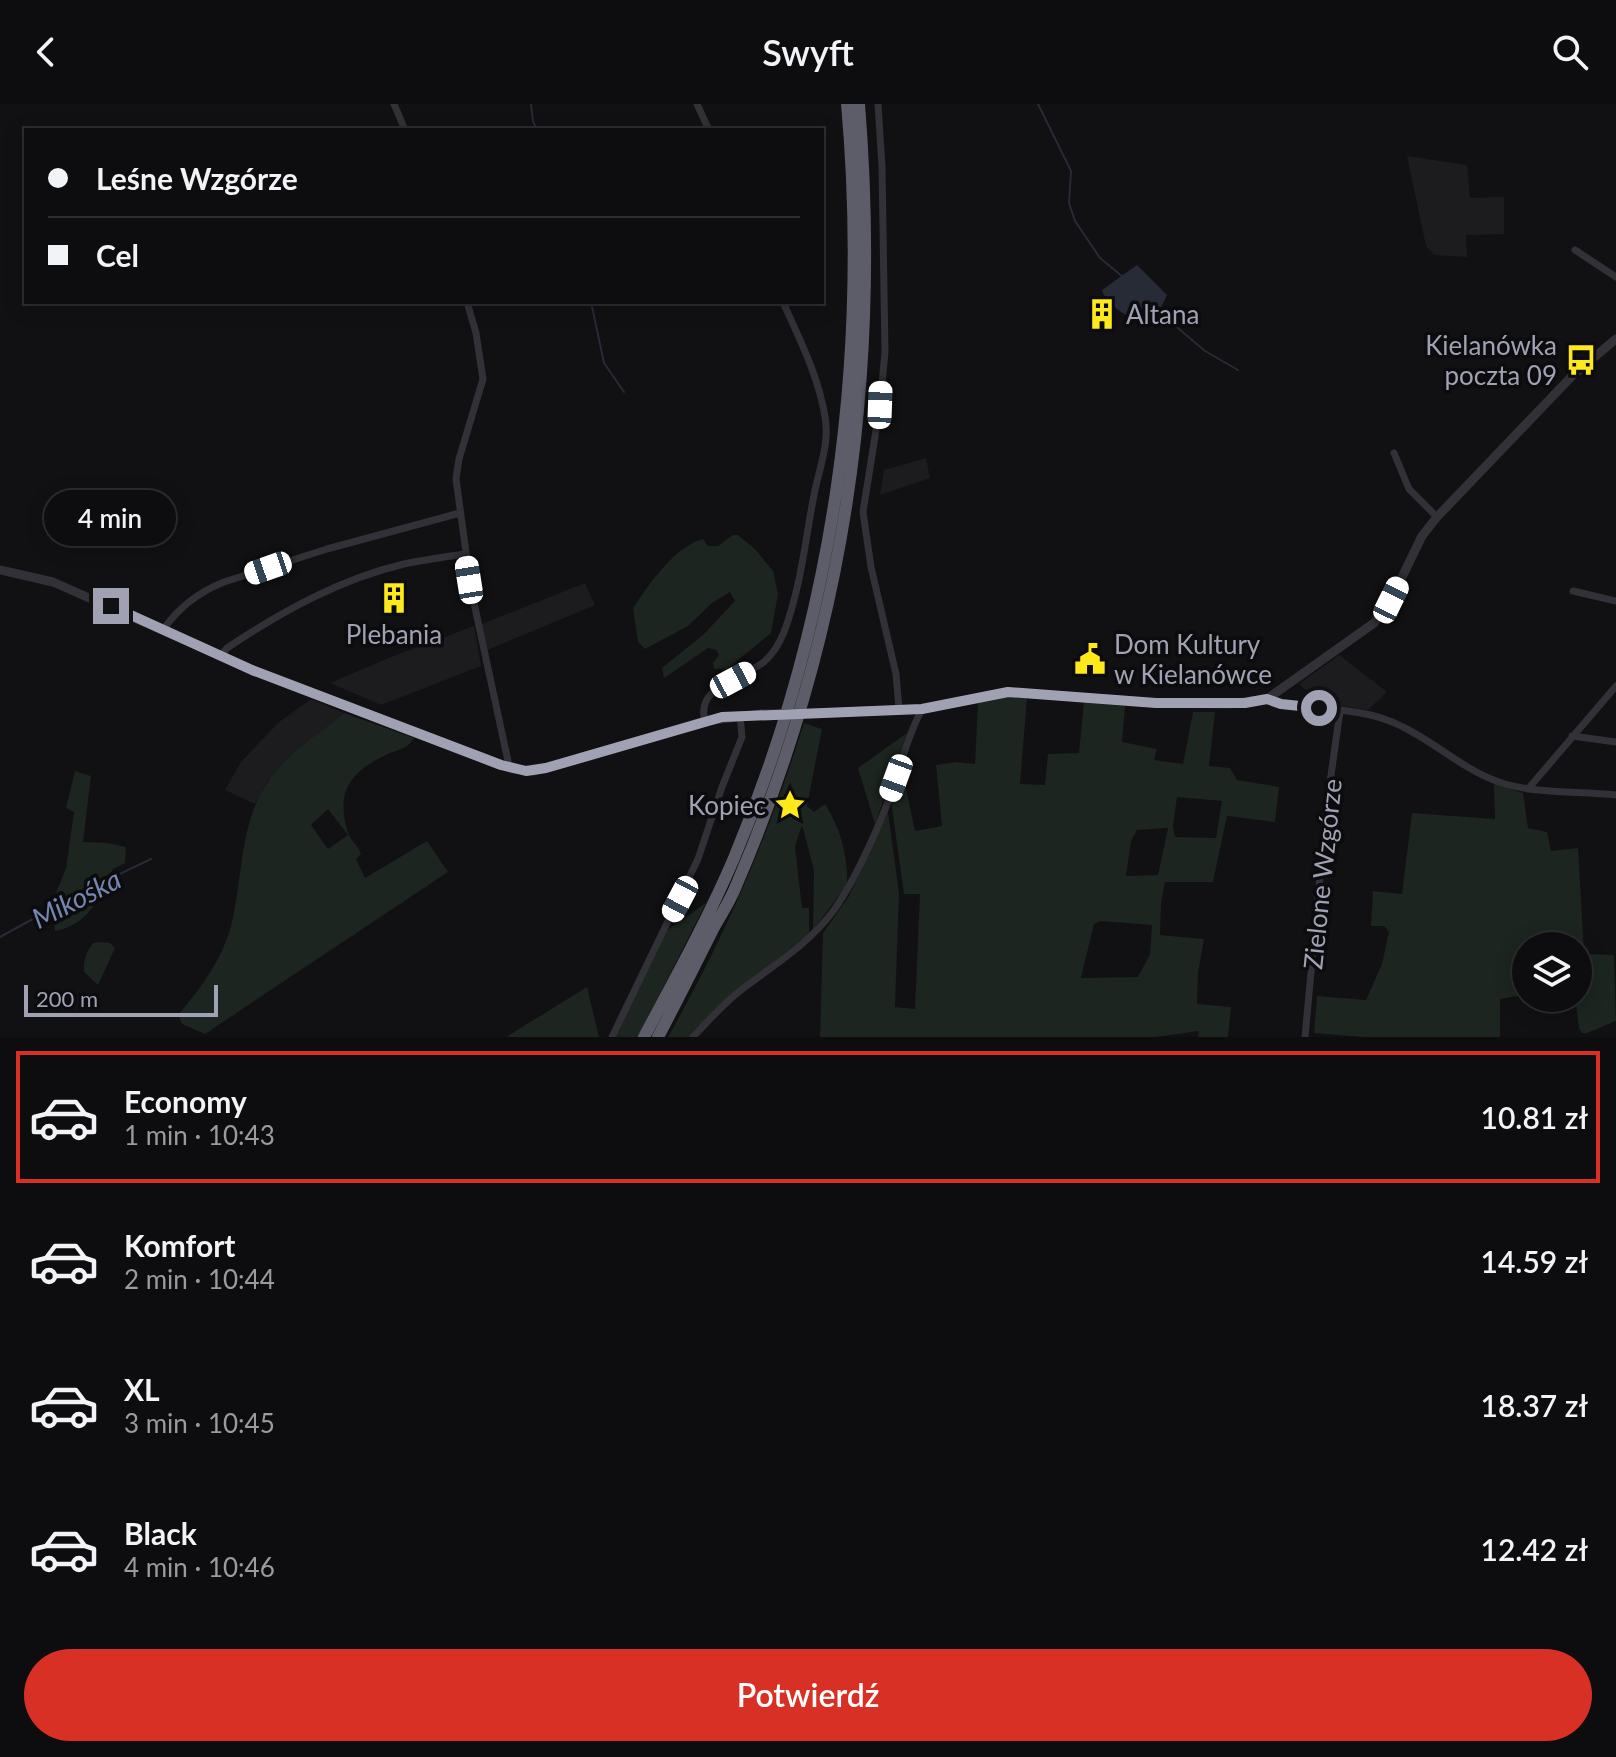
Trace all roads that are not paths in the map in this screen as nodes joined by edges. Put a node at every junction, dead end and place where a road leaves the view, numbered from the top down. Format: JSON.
{"nodes":[{"id":1,"x":394,"y":104,"type":"edge"},
{"id":2,"x":697,"y":104,"type":"edge"},
{"id":3,"x":847,"y":104,"type":"edge"},
{"id":4,"x":859,"y":104,"type":"edge"},
{"id":5,"x":878,"y":104,"type":"edge"},
{"id":6,"x":404,"y":128,"type":"edge"},
{"id":7,"x":708,"y":128,"type":"edge"},
{"id":8,"x":1575,"y":250,"type":"dead end"},
{"id":9,"x":1616,"y":277,"type":"edge"},
{"id":10,"x":468,"y":304,"type":"edge"},
{"id":11,"x":784,"y":304,"type":"edge"},
{"id":12,"x":1616,"y":339,"type":"edge"},
{"id":13,"x":1394,"y":453,"type":"dead end"},
{"id":14,"x":460,"y":513,"type":"junction"},
{"id":15,"x":1437,"y":517,"type":"junction"},
{"id":16,"x":465,"y":554,"type":"junction"},
{"id":17,"x":0,"y":570,"type":"edge"},
{"id":18,"x":1573,"y":591,"type":"dead end"},
{"id":19,"x":1616,"y":601,"type":"edge"},
{"id":20,"x":163,"y":630,"type":"junction"},
{"id":21,"x":220,"y":656,"type":"junction"},
{"id":22,"x":1616,"y":686,"type":"edge"},
{"id":23,"x":1267,"y":699,"type":"junction"},
{"id":24,"x":899,"y":709,"type":"junction"},
{"id":25,"x":922,"y":709,"type":"junction"},
{"id":26,"x":1340,"y":711,"type":"junction"},
{"id":27,"x":740,"y":715,"type":"junction"},
{"id":28,"x":705,"y":721,"type":"junction"},
{"id":29,"x":1572,"y":736,"type":"junction"},
{"id":30,"x":1616,"y":742,"type":"edge"},
{"id":31,"x":501,"y":765,"type":"junction"},
{"id":32,"x":1528,"y":789,"type":"junction"},
{"id":33,"x":1616,"y":795,"type":"edge"},
{"id":34,"x":612,"y":1037,"type":"edge"},
{"id":35,"x":644,"y":1037,"type":"edge"},
{"id":36,"x":658,"y":1037,"type":"edge"},
{"id":37,"x":693,"y":1037,"type":"edge"},
{"id":38,"x":1305,"y":1037,"type":"edge"}],
"edges":[{"from":1,"to":6,"type":"street"},
{"from":2,"to":7,"type":"street"},
{"from":3,"to":35,"type":"highway"},
{"from":4,"to":36,"type":"highway"},
{"from":5,"to":24,"type":"street"},
{"from":8,"to":9,"type":"street"},
{"from":10,"to":14,"type":"street"},
{"from":11,"to":28,"type":"street"},
{"from":12,"to":15,"type":"street"},
{"from":13,"to":15,"type":"street"},
{"from":14,"to":16,"type":"street"},
{"from":14,"to":20,"type":"street"},
{"from":15,"to":23,"type":"street"},
{"from":16,"to":21,"type":"street"},
{"from":16,"to":31,"type":"street"},
{"from":17,"to":20,"type":"street"},
{"from":18,"to":19,"type":"street"},
{"from":20,"to":21,"type":"street"},
{"from":21,"to":31,"type":"street"},
{"from":22,"to":29,"type":"street"},
{"from":23,"to":25,"type":"street"},
{"from":23,"to":26,"type":"street"},
{"from":24,"to":25,"type":"street"},
{"from":24,"to":27,"type":"street","bridge":true},
{"from":25,"to":37,"type":"street"},
{"from":26,"to":32,"type":"street"},
{"from":26,"to":38,"type":"street","name":"Zielone Wzgórze"},
{"from":27,"to":28,"type":"street"},
{"from":27,"to":34,"type":"street"},
{"from":28,"to":31,"type":"street"},
{"from":29,"to":30,"type":"street"},
{"from":29,"to":32,"type":"street"},
{"from":32,"to":33,"type":"street"}]}
